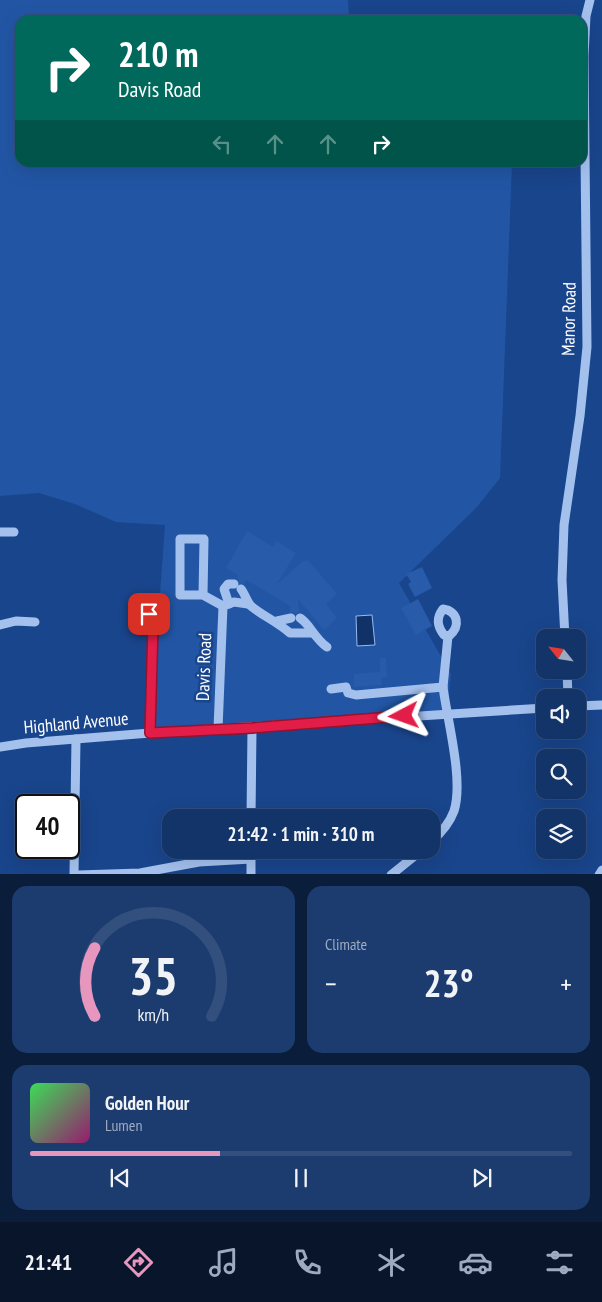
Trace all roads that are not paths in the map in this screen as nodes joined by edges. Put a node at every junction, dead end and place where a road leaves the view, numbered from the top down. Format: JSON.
{"nodes":[{"id":1,"x":590,"y":0,"type":"edge"},
{"id":2,"x":586,"y":15,"type":"edge"},
{"id":3,"x":585,"y":167,"type":"edge"},
{"id":4,"x":0,"y":532,"type":"edge"},
{"id":5,"x":14,"y":532,"type":"dead end"},
{"id":6,"x":203,"y":595,"type":"junction"},
{"id":7,"x":248,"y":604,"type":"junction"},
{"id":8,"x":226,"y":605,"type":"junction"},
{"id":9,"x":148,"y":612,"type":"dead end"},
{"id":10,"x":277,"y":621,"type":"junction"},
{"id":11,"x":35,"y":622,"type":"dead end"},
{"id":12,"x":0,"y":625,"type":"edge"},
{"id":13,"x":565,"y":629,"type":"edge"},
{"id":14,"x":312,"y":632,"type":"junction"},
{"id":15,"x":448,"y":636,"type":"dead end"},
{"id":16,"x":327,"y":646,"type":"dead end"},
{"id":17,"x":443,"y":687,"type":"junction"},
{"id":18,"x":331,"y":689,"type":"dead end"},
{"id":19,"x":602,"y":705,"type":"edge"},
{"id":20,"x":586,"y":706,"type":"edge"},
{"id":21,"x":536,"y":709,"type":"edge"},
{"id":22,"x":447,"y":714,"type":"junction"},
{"id":23,"x":252,"y":728,"type":"junction"},
{"id":24,"x":218,"y":729,"type":"junction"},
{"id":25,"x":150,"y":733,"type":"junction"},
{"id":26,"x":76,"y":739,"type":"junction"},
{"id":27,"x":0,"y":747,"type":"edge"},
{"id":28,"x":251,"y":809,"type":"edge"},
{"id":29,"x":440,"y":832,"type":"edge"},
{"id":30,"x":221,"y":859,"type":"edge"},
{"id":31,"x":251,"y":859,"type":"edge"},
{"id":32,"x":410,"y":859,"type":"edge"},
{"id":33,"x":602,"y":870,"type":"edge"},
{"id":34,"x":74,"y":874,"type":"edge"},
{"id":35,"x":78,"y":874,"type":"edge"},
{"id":36,"x":251,"y":874,"type":"edge"},
{"id":37,"x":391,"y":874,"type":"edge"},
{"id":38,"x":599,"y":874,"type":"edge"}],
"edges":[{"from":1,"to":2,"type":"street","name":"Manor Road"},
{"from":3,"to":13,"type":"street","name":"Manor Road"},
{"from":4,"to":5,"type":"street"},
{"from":6,"to":6,"type":"street"},
{"from":6,"to":8,"type":"street"},
{"from":7,"to":8,"type":"street"},
{"from":7,"to":8,"type":"street","name":"Davis Road"},
{"from":7,"to":10,"type":"street"},
{"from":8,"to":24,"type":"street","name":"Davis Road"},
{"from":9,"to":25,"type":"street"},
{"from":10,"to":14,"type":"street"},
{"from":10,"to":14,"type":"street"},
{"from":11,"to":12,"type":"street"},
{"from":14,"to":16,"type":"street"},
{"from":15,"to":17,"type":"street"},
{"from":17,"to":18,"type":"street"},
{"from":17,"to":22,"type":"street"},
{"from":19,"to":20,"type":"street"},
{"from":21,"to":22,"type":"street","name":"Highland Avenue"},
{"from":22,"to":23,"type":"street","name":"Highland Avenue"},
{"from":22,"to":29,"type":"street"},
{"from":23,"to":24,"type":"street","name":"Highland Avenue"},
{"from":23,"to":28,"type":"street"},
{"from":24,"to":25,"type":"street","name":"Highland Avenue"},
{"from":25,"to":26,"type":"street","name":"Highland Avenue"},
{"from":26,"to":27,"type":"street","name":"Highland Avenue"},
{"from":26,"to":34,"type":"street"},
{"from":30,"to":35,"type":"street"},
{"from":31,"to":36,"type":"street"},
{"from":32,"to":37,"type":"street"},
{"from":33,"to":38,"type":"street"}]}
